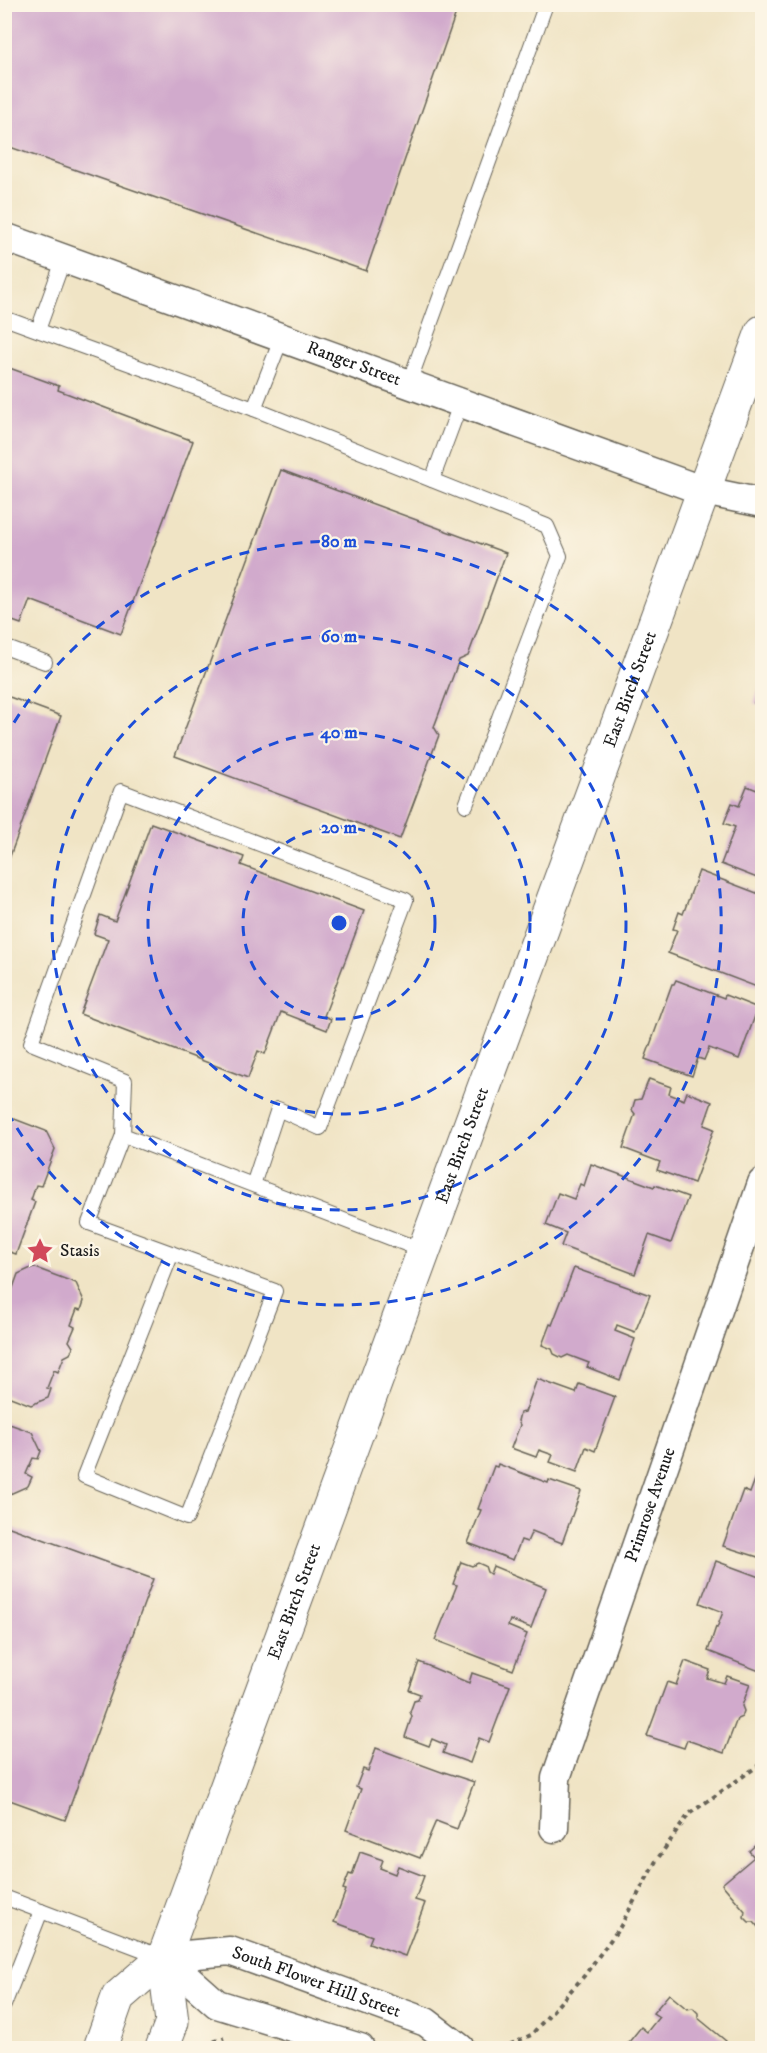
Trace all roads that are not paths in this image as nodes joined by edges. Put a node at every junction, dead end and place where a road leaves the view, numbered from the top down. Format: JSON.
{"nodes":[{"id":1,"x":546,"y":4,"type":"edge"},
{"id":2,"x":4,"y":237,"type":"edge"},
{"id":3,"x":64,"y":258,"type":"junction"},
{"id":4,"x":4,"y":318,"type":"edge"},
{"id":5,"x":38,"y":330,"type":"junction"},
{"id":6,"x":762,"y":332,"type":"edge"},
{"id":7,"x":282,"y":338,"type":"junction"},
{"id":8,"x":409,"y":383,"type":"junction"},
{"id":9,"x":461,"y":402,"type":"junction"},
{"id":10,"x":254,"y":409,"type":"junction"},
{"id":11,"x":432,"y":480,"type":"junction"},
{"id":12,"x":704,"y":491,"type":"junction"},
{"id":13,"x":762,"y":503,"type":"edge"},
{"id":14,"x":4,"y":647,"type":"edge"},
{"id":15,"x":45,"y":662,"type":"dead end"},
{"id":16,"x":466,"y":805,"type":"dead end"},
{"id":17,"x":123,"y":1135,"type":"junction"},
{"id":18,"x":762,"y":1183,"type":"edge"},
{"id":19,"x":253,"y":1185,"type":"junction"},
{"id":20,"x":424,"y":1251,"type":"junction"},
{"id":21,"x":172,"y":1253,"type":"junction"},
{"id":22,"x":554,"y":1828,"type":"dead end"},
{"id":23,"x":4,"y":1897,"type":"edge"},
{"id":24,"x":41,"y":1911,"type":"junction"},
{"id":25,"x":164,"y":1957,"type":"junction"},
{"id":26,"x":4,"y":2005,"type":"edge"},
{"id":27,"x":100,"y":2049,"type":"edge"},
{"id":28,"x":162,"y":2049,"type":"edge"},
{"id":29,"x":360,"y":2049,"type":"edge"},
{"id":30,"x":460,"y":2049,"type":"edge"}],
"edges":[{"from":1,"to":8,"type":"lane"},
{"from":2,"to":3,"type":"street","name":"Ranger Street"},
{"from":3,"to":5,"type":"lane"},
{"from":3,"to":7,"type":"street","name":"Ranger Street"},
{"from":4,"to":5,"type":"lane"},
{"from":5,"to":10,"type":"lane"},
{"from":6,"to":12,"type":"street","name":"East Birch Street"},
{"from":7,"to":8,"type":"street","name":"Ranger Street"},
{"from":7,"to":10,"type":"lane"},
{"from":8,"to":9,"type":"street","name":"Ranger Street"},
{"from":9,"to":11,"type":"lane"},
{"from":9,"to":12,"type":"street","name":"Ranger Street"},
{"from":10,"to":11,"type":"lane"},
{"from":11,"to":16,"type":"lane"},
{"from":12,"to":13,"type":"street","name":"Ranger Street"},
{"from":12,"to":20,"type":"street","name":"East Birch Street"},
{"from":14,"to":15,"type":"lane"},
{"from":17,"to":19,"type":"lane"},
{"from":17,"to":19,"type":"lane"},
{"from":17,"to":21,"type":"lane"},
{"from":18,"to":22,"type":"street","name":"Primrose Avenue"},
{"from":19,"to":20,"type":"lane"},
{"from":20,"to":25,"type":"street","name":"East Birch Street"},
{"from":21,"to":21,"type":"lane"},
{"from":23,"to":24,"type":"lane"},
{"from":24,"to":25,"type":"lane"},
{"from":24,"to":26,"type":"lane"},
{"from":25,"to":27,"type":"street","name":"East Birch Street"},
{"from":25,"to":28,"type":"street","name":"East Birch Street"},
{"from":25,"to":29,"type":"street"},
{"from":25,"to":30,"type":"street","name":"South Flower Hill Street"}]}
